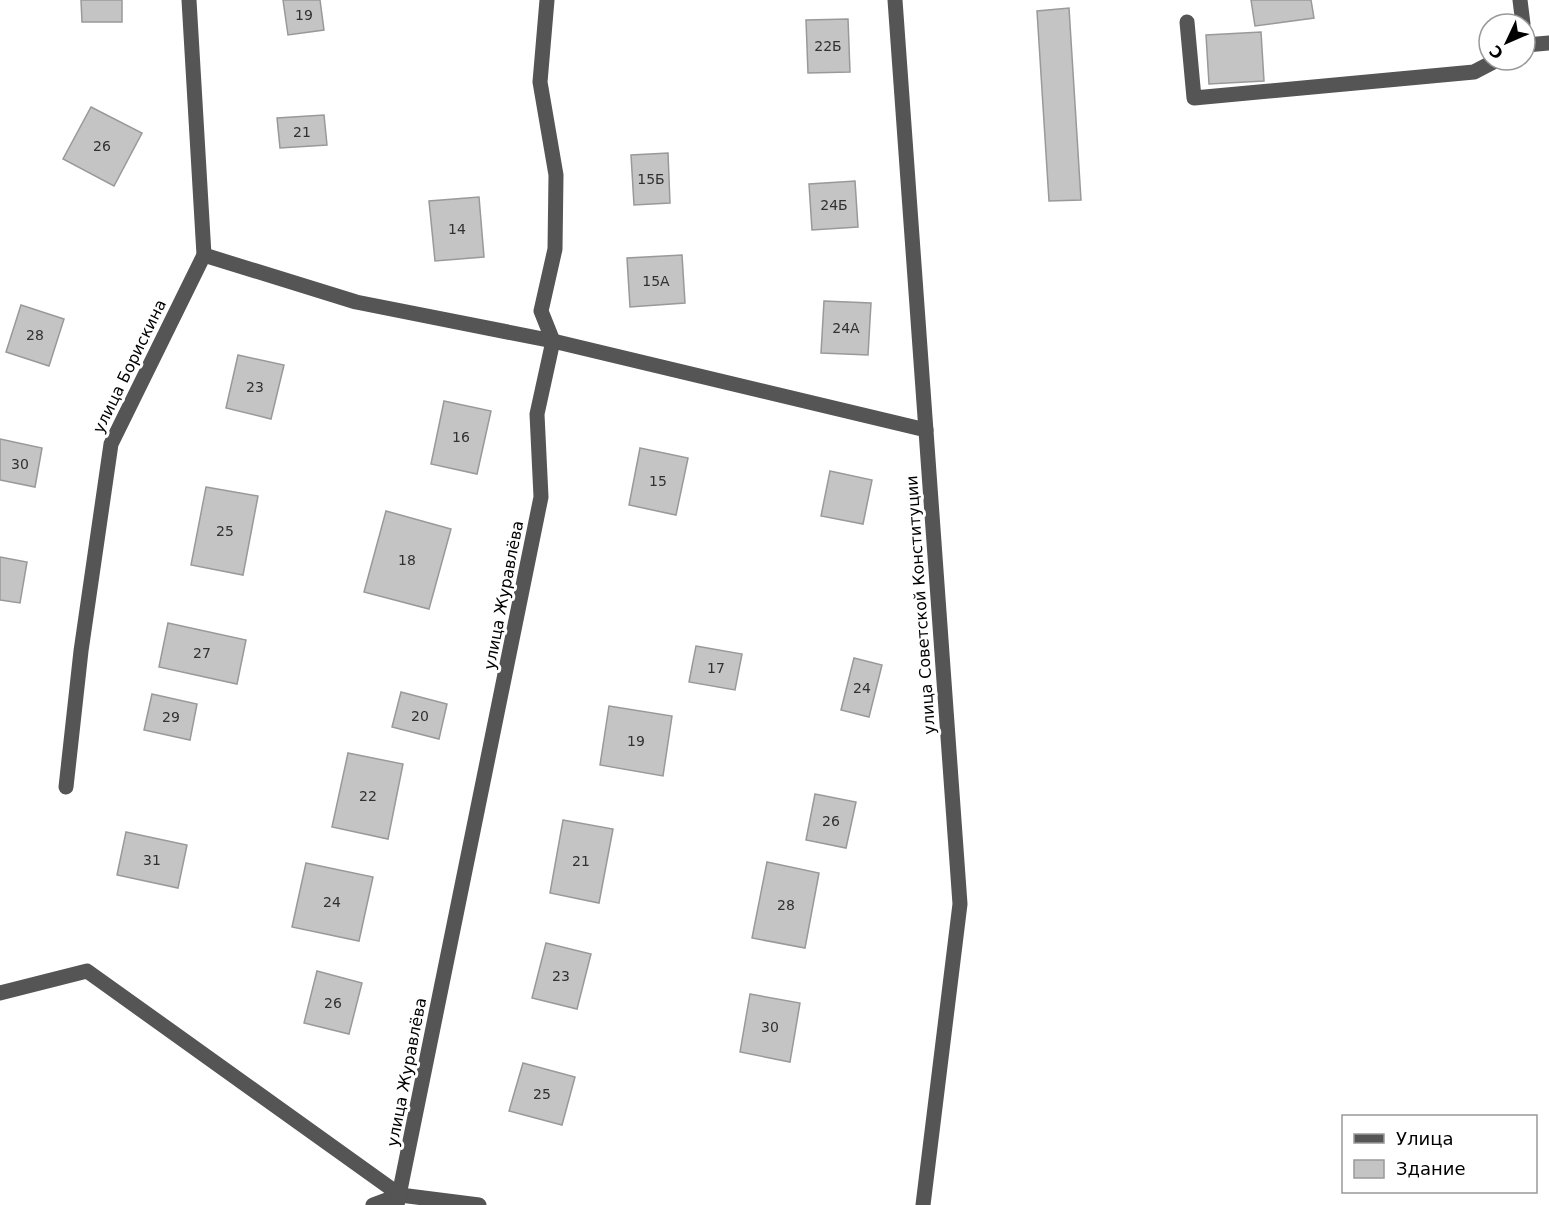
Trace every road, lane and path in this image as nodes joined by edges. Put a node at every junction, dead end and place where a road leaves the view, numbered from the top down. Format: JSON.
{"nodes":[{"id":1,"x":189,"y":0,"type":"edge"},
{"id":2,"x":547,"y":0,"type":"edge"},
{"id":3,"x":895,"y":0,"type":"edge"},
{"id":4,"x":1187,"y":22,"type":"dead end"},
{"id":5,"x":1477,"y":70,"type":"edge"},
{"id":6,"x":204,"y":255,"type":"junction"},
{"id":7,"x":553,"y":341,"type":"junction"},
{"id":8,"x":926,"y":430,"type":"junction"},
{"id":9,"x":66,"y":787,"type":"dead end"},
{"id":10,"x":0,"y":993,"type":"edge"},
{"id":11,"x":399,"y":1200,"type":"edge"},
{"id":12,"x":374,"y":1205,"type":"edge"},
{"id":13,"x":479,"y":1205,"type":"edge"},
{"id":14,"x":923,"y":1205,"type":"edge"}],
"edges":[{"from":1,"to":6,"type":"street","name":"улица Борискина"},
{"from":2,"to":7,"type":"street"},
{"from":3,"to":8,"type":"street","name":"улица Советской Конституции"},
{"from":4,"to":5,"type":"street"},
{"from":6,"to":7,"type":"street"},
{"from":6,"to":9,"type":"street","name":"улица Борискина"},
{"from":7,"to":8,"type":"street"},
{"from":7,"to":11,"type":"street","name":"улица Журавлёва"},
{"from":8,"to":14,"type":"street","name":"улица Советской Конституции"},
{"from":10,"to":11,"type":"street"},
{"from":11,"to":12,"type":"street"},
{"from":11,"to":13,"type":"street"}]}
